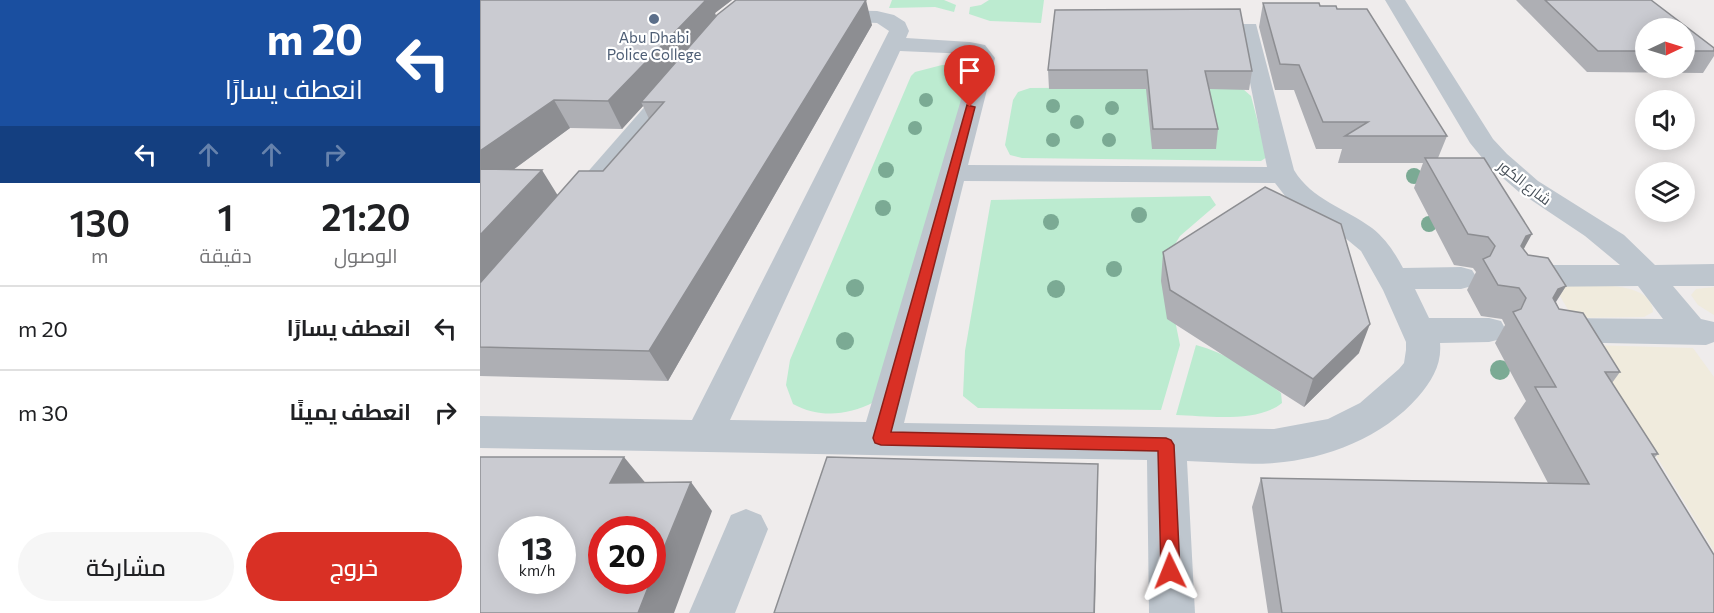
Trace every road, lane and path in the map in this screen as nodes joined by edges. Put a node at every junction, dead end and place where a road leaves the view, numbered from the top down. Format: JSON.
{"nodes":[{"id":1,"x":1395,"y":0,"type":"edge"},
{"id":2,"x":797,"y":15,"type":"edge"},
{"id":3,"x":1250,"y":28,"type":"dead end"},
{"id":4,"x":892,"y":44,"type":"junction"},
{"id":5,"x":695,"y":62,"type":"edge"},
{"id":6,"x":953,"y":173,"type":"junction"},
{"id":7,"x":1283,"y":175,"type":"junction"},
{"id":8,"x":557,"y":225,"type":"edge"},
{"id":9,"x":1646,"y":275,"type":"junction"},
{"id":10,"x":1714,"y":275,"type":"edge"},
{"id":11,"x":1522,"y":276,"type":"edge"},
{"id":12,"x":1461,"y":278,"type":"dead end"},
{"id":13,"x":1392,"y":279,"type":"junction"},
{"id":14,"x":1489,"y":330,"type":"dead end"},
{"id":15,"x":1553,"y":330,"type":"edge"},
{"id":16,"x":1418,"y":331,"type":"junction"},
{"id":17,"x":1703,"y":332,"type":"edge"},
{"id":18,"x":480,"y":432,"type":"edge"},
{"id":19,"x":704,"y":437,"type":"junction"},
{"id":20,"x":881,"y":438,"type":"junction"},
{"id":21,"x":1166,"y":445,"type":"junction"},
{"id":22,"x":746,"y":529,"type":"dead end"},
{"id":23,"x":712,"y":613,"type":"edge"},
{"id":24,"x":1172,"y":613,"type":"edge"}],
"edges":[{"from":1,"to":9,"type":"street","name":"شارع الكور"},
{"from":2,"to":4,"type":"street"},
{"from":3,"to":7,"type":"street"},
{"from":4,"to":6,"type":"street"},
{"from":4,"to":19,"type":"street"},
{"from":5,"to":8,"type":"street"},
{"from":6,"to":7,"type":"street"},
{"from":6,"to":20,"type":"street"},
{"from":7,"to":13,"type":"street"},
{"from":9,"to":10,"type":"street"},
{"from":9,"to":11,"type":"street"},
{"from":9,"to":17,"type":"street","name":"شارع الكور"},
{"from":12,"to":13,"type":"street"},
{"from":13,"to":16,"type":"street"},
{"from":14,"to":16,"type":"street"},
{"from":15,"to":17,"type":"street","name":"شارع الكور"},
{"from":16,"to":21,"type":"street"},
{"from":18,"to":19,"type":"street"},
{"from":19,"to":20,"type":"street"},
{"from":20,"to":21,"type":"street"},
{"from":21,"to":24,"type":"street"},
{"from":22,"to":23,"type":"street"}]}
